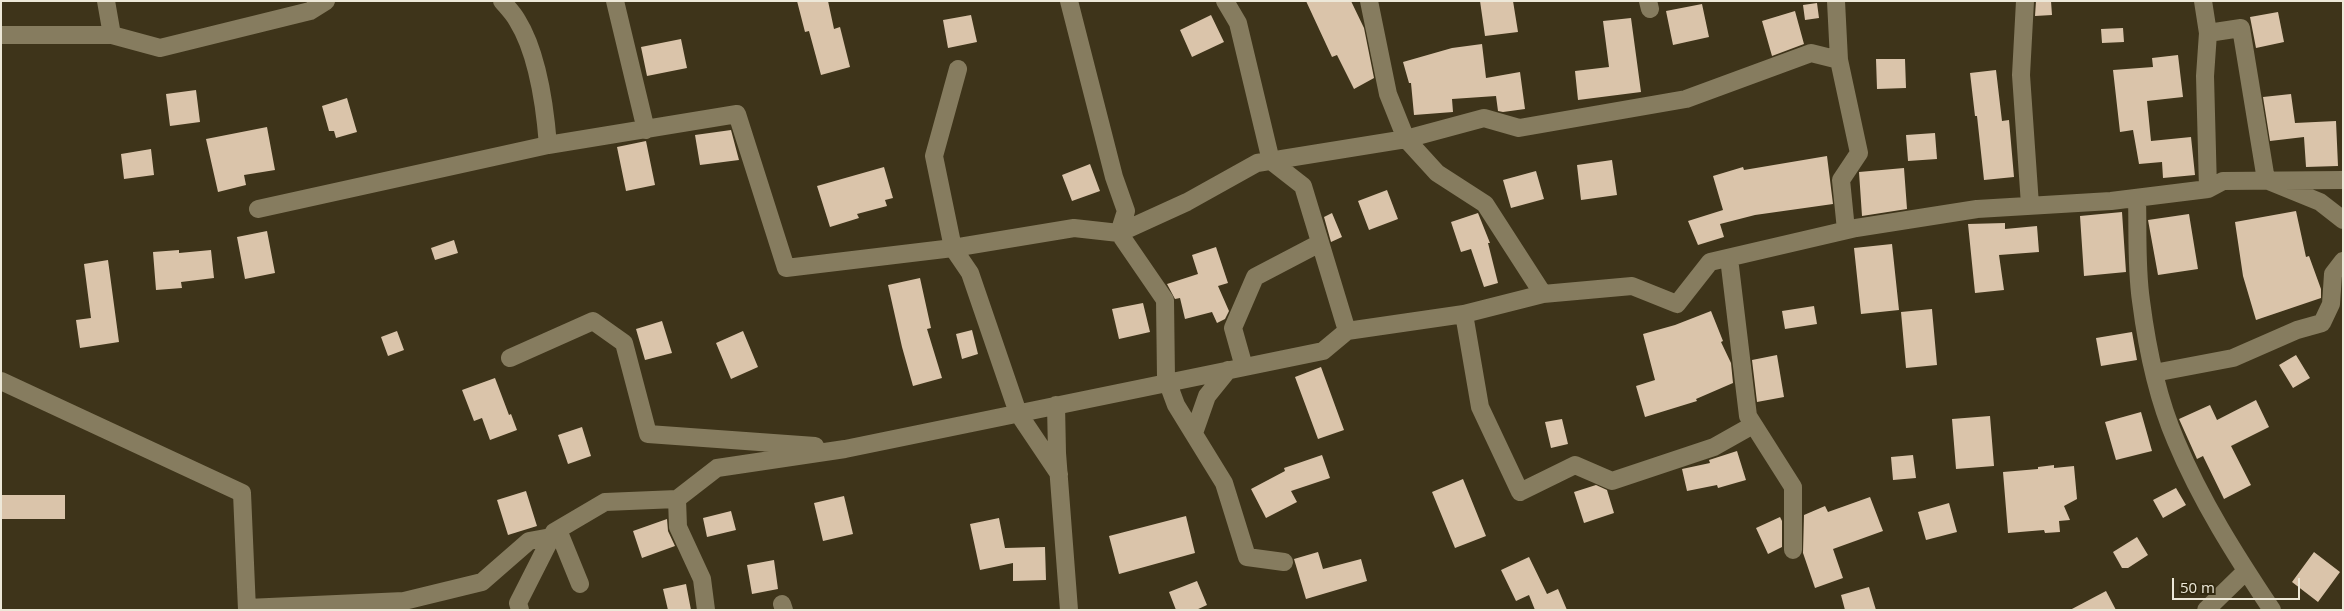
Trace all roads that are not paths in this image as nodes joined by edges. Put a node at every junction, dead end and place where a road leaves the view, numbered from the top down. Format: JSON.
{"nodes":[{"id":1,"x":106,"y":1,"type":"edge"},
{"id":2,"x":326,"y":1,"type":"edge"},
{"id":3,"x":502,"y":1,"type":"edge"},
{"id":4,"x":615,"y":1,"type":"edge"},
{"id":5,"x":1069,"y":1,"type":"edge"},
{"id":6,"x":1224,"y":1,"type":"edge"},
{"id":7,"x":1369,"y":1,"type":"edge"},
{"id":8,"x":1836,"y":1,"type":"edge"},
{"id":9,"x":2025,"y":1,"type":"edge"},
{"id":10,"x":2203,"y":1,"type":"edge"},
{"id":11,"x":2208,"y":32,"type":"junction"},
{"id":12,"x":1,"y":35,"type":"edge"},
{"id":13,"x":112,"y":35,"type":"junction"},
{"id":14,"x":1839,"y":60,"type":"junction"},
{"id":15,"x":958,"y":69,"type":"dead end"},
{"id":16,"x":646,"y":130,"type":"junction"},
{"id":17,"x":1406,"y":138,"type":"junction"},
{"id":18,"x":548,"y":145,"type":"junction"},
{"id":19,"x":1271,"y":161,"type":"junction"},
{"id":20,"x":2266,"y":180,"type":"junction"},
{"id":21,"x":2343,"y":180,"type":"edge"},
{"id":22,"x":2208,"y":189,"type":"junction"},
{"id":23,"x":2137,"y":198,"type":"junction"},
{"id":24,"x":2030,"y":205,"type":"junction"},
{"id":25,"x":258,"y":209,"type":"dead end"},
{"id":26,"x":2343,"y":220,"type":"edge"},
{"id":27,"x":1846,"y":230,"type":"junction"},
{"id":28,"x":1119,"y":232,"type":"junction"},
{"id":29,"x":1320,"y":243,"type":"junction"},
{"id":30,"x":953,"y":248,"type":"junction"},
{"id":31,"x":1729,"y":258,"type":"junction"},
{"id":32,"x":2343,"y":262,"type":"edge"},
{"id":33,"x":1543,"y":294,"type":"junction"},
{"id":34,"x":1464,"y":314,"type":"junction"},
{"id":35,"x":1347,"y":331,"type":"junction"},
{"id":36,"x":510,"y":358,"type":"dead end"},
{"id":37,"x":1236,"y":368,"type":"junction"},
{"id":38,"x":2154,"y":373,"type":"junction"},
{"id":39,"x":1,"y":381,"type":"edge"},
{"id":40,"x":1168,"y":382,"type":"junction"},
{"id":41,"x":1056,"y":405,"type":"junction"},
{"id":42,"x":1018,"y":413,"type":"junction"},
{"id":43,"x":1753,"y":425,"type":"junction"},
{"id":44,"x":1194,"y":433,"type":"junction"},
{"id":45,"x":845,"y":449,"type":"junction"},
{"id":46,"x":1058,"y":474,"type":"junction"},
{"id":47,"x":677,"y":499,"type":"junction"},
{"id":48,"x":555,"y":534,"type":"junction"},
{"id":49,"x":1793,"y":550,"type":"dead end"},
{"id":50,"x":1284,"y":562,"type":"dead end"},
{"id":51,"x":2246,"y":571,"type":"junction"},
{"id":52,"x":580,"y":584,"type":"dead end"},
{"id":53,"x":247,"y":609,"type":"edge"},
{"id":54,"x":520,"y":610,"type":"edge"},
{"id":55,"x":706,"y":610,"type":"edge"},
{"id":56,"x":1069,"y":610,"type":"edge"},
{"id":57,"x":2206,"y":610,"type":"edge"},
{"id":58,"x":2272,"y":610,"type":"edge"}],
"edges":[{"from":1,"to":13,"type":"street"},
{"from":2,"to":13,"type":"street"},
{"from":3,"to":18,"type":"street"},
{"from":4,"to":16,"type":"street"},
{"from":5,"to":28,"type":"street"},
{"from":6,"to":19,"type":"street"},
{"from":7,"to":17,"type":"street"},
{"from":8,"to":14,"type":"street"},
{"from":9,"to":24,"type":"street"},
{"from":10,"to":11,"type":"street"},
{"from":11,"to":20,"type":"street"},
{"from":11,"to":22,"type":"street"},
{"from":12,"to":13,"type":"street"},
{"from":14,"to":17,"type":"street"},
{"from":14,"to":27,"type":"street"},
{"from":15,"to":30,"type":"street"},
{"from":16,"to":18,"type":"street"},
{"from":16,"to":30,"type":"street"},
{"from":17,"to":19,"type":"street"},
{"from":17,"to":33,"type":"street"},
{"from":18,"to":25,"type":"street"},
{"from":19,"to":28,"type":"street"},
{"from":19,"to":29,"type":"street"},
{"from":20,"to":21,"type":"street"},
{"from":20,"to":22,"type":"street"},
{"from":20,"to":26,"type":"street"},
{"from":22,"to":23,"type":"street"},
{"from":23,"to":24,"type":"street"},
{"from":23,"to":38,"type":"street"},
{"from":24,"to":27,"type":"street"},
{"from":27,"to":31,"type":"street"},
{"from":28,"to":30,"type":"street"},
{"from":28,"to":40,"type":"street"},
{"from":29,"to":35,"type":"street"},
{"from":29,"to":37,"type":"street"},
{"from":30,"to":42,"type":"street"},
{"from":31,"to":33,"type":"street"},
{"from":31,"to":43,"type":"street"},
{"from":32,"to":38,"type":"street"},
{"from":33,"to":34,"type":"street"},
{"from":34,"to":35,"type":"street"},
{"from":34,"to":43,"type":"street"},
{"from":35,"to":37,"type":"street"},
{"from":36,"to":45,"type":"street"},
{"from":37,"to":40,"type":"street"},
{"from":37,"to":44,"type":"street"},
{"from":38,"to":51,"type":"street"},
{"from":39,"to":53,"type":"street"},
{"from":40,"to":41,"type":"street"},
{"from":40,"to":44,"type":"street"},
{"from":41,"to":42,"type":"street"},
{"from":41,"to":46,"type":"street"},
{"from":42,"to":45,"type":"street"},
{"from":42,"to":46,"type":"street"},
{"from":43,"to":49,"type":"street"},
{"from":44,"to":50,"type":"street"},
{"from":45,"to":47,"type":"street"},
{"from":46,"to":56,"type":"street"},
{"from":47,"to":48,"type":"street"},
{"from":47,"to":55,"type":"street"},
{"from":48,"to":52,"type":"street"},
{"from":48,"to":53,"type":"street"},
{"from":48,"to":54,"type":"street"},
{"from":51,"to":57,"type":"street"},
{"from":51,"to":58,"type":"street"}]}
